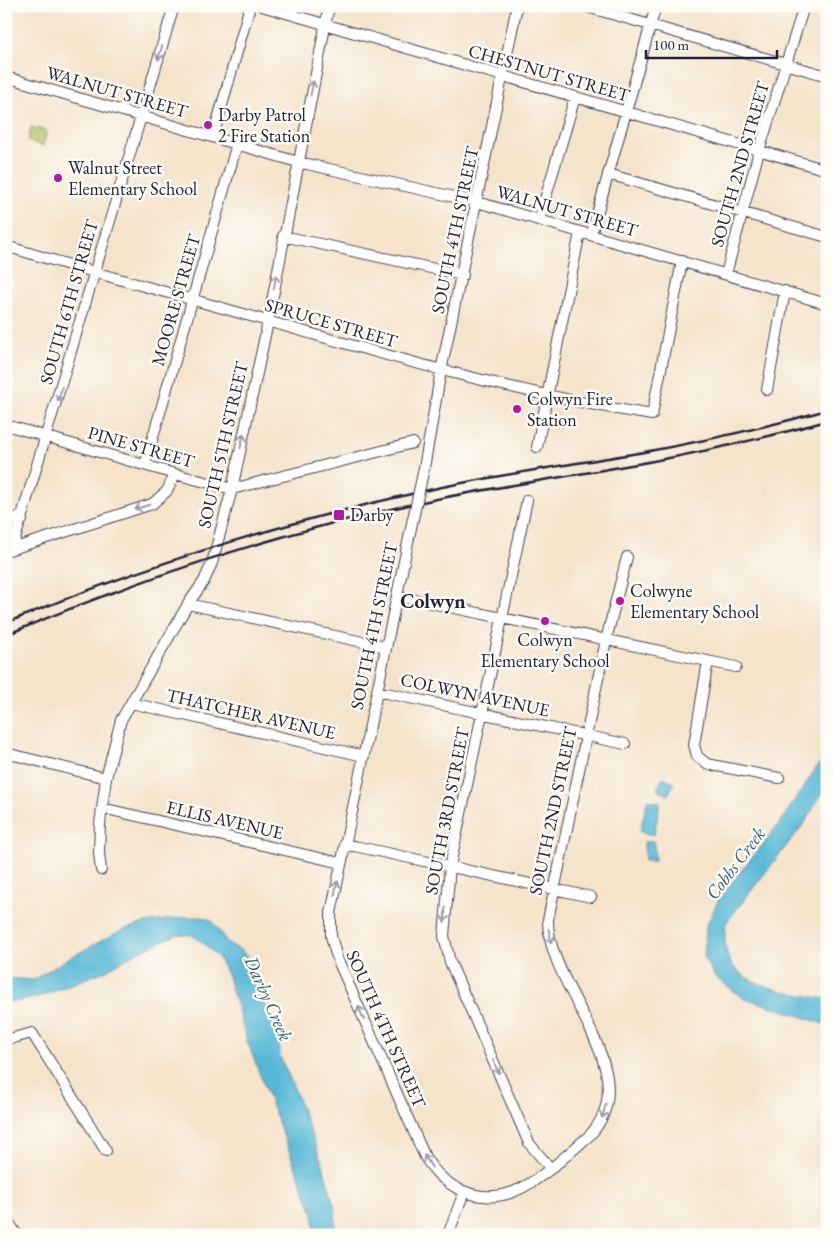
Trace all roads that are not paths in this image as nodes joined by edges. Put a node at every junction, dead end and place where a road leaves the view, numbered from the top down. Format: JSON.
{"nodes":[{"id":1,"x":174,"y":6,"type":"edge"},
{"id":2,"x":250,"y":6,"type":"edge"},
{"id":3,"x":262,"y":6,"type":"edge"},
{"id":4,"x":329,"y":6,"type":"edge"},
{"id":5,"x":517,"y":6,"type":"edge"},
{"id":6,"x":584,"y":6,"type":"edge"},
{"id":7,"x":656,"y":6,"type":"edge"},
{"id":8,"x":804,"y":6,"type":"edge"},
{"id":9,"x":325,"y":24,"type":"junction"},
{"id":10,"x":651,"y":26,"type":"junction"},
{"id":11,"x":787,"y":65,"type":"junction"},
{"id":12,"x":503,"y":76,"type":"junction"},
{"id":13,"x":827,"y":76,"type":"edge"},
{"id":14,"x":6,"y":77,"type":"edge"},
{"id":15,"x":575,"y":97,"type":"junction"},
{"id":16,"x":626,"y":112,"type":"junction"},
{"id":17,"x":141,"y":116,"type":"junction"},
{"id":18,"x":213,"y":137,"type":"junction"},
{"id":19,"x":237,"y":144,"type":"junction"},
{"id":20,"x":759,"y":151,"type":"junction"},
{"id":21,"x":298,"y":162,"type":"junction"},
{"id":22,"x":827,"y":170,"type":"edge"},
{"id":23,"x":608,"y":174,"type":"junction"},
{"id":24,"x":477,"y":202,"type":"junction"},
{"id":25,"x":742,"y":214,"type":"junction"},
{"id":26,"x":539,"y":220,"type":"junction"},
{"id":27,"x":580,"y":232,"type":"junction"},
{"id":28,"x":591,"y":235,"type":"junction"},
{"id":29,"x":283,"y":236,"type":"junction"},
{"id":30,"x":827,"y":238,"type":"edge"},
{"id":31,"x":6,"y":246,"type":"edge"},
{"id":32,"x":682,"y":261,"type":"junction"},
{"id":33,"x":94,"y":274,"type":"junction"},
{"id":34,"x":726,"y":274,"type":"junction"},
{"id":35,"x":463,"y":275,"type":"junction"},
{"id":36,"x":785,"y":291,"type":"junction"},
{"id":37,"x":193,"y":300,"type":"junction"},
{"id":38,"x":827,"y":304,"type":"edge"},
{"id":39,"x":268,"y":322,"type":"junction"},
{"id":40,"x":441,"y":371,"type":"junction"},
{"id":41,"x":767,"y":390,"type":"dead end"},
{"id":42,"x":548,"y":395,"type":"junction"},
{"id":43,"x":6,"y":425,"type":"edge"},
{"id":44,"x":48,"y":436,"type":"junction"},
{"id":45,"x":414,"y":443,"type":"dead end"},
{"id":46,"x":537,"y":447,"type":"dead end"},
{"id":47,"x":144,"y":465,"type":"junction"},
{"id":48,"x":175,"y":474,"type":"junction"},
{"id":49,"x":232,"y":489,"type":"junction"},
{"id":50,"x":527,"y":500,"type":"dead end"},
{"id":51,"x":6,"y":515,"type":"edge"},
{"id":52,"x":22,"y":520,"type":"junction"},
{"id":53,"x":9,"y":550,"type":"edge"},
{"id":54,"x":627,"y":557,"type":"dead end"},
{"id":55,"x":397,"y":596,"type":"junction"},
{"id":56,"x":188,"y":604,"type":"junction"},
{"id":57,"x":500,"y":618,"type":"junction"},
{"id":58,"x":606,"y":640,"type":"junction"},
{"id":59,"x":386,"y":647,"type":"junction"},
{"id":60,"x":708,"y":661,"type":"junction"},
{"id":61,"x":736,"y":667,"type":"dead end"},
{"id":62,"x":377,"y":691,"type":"junction"},
{"id":63,"x":131,"y":703,"type":"junction"},
{"id":64,"x":482,"y":713,"type":"junction"},
{"id":65,"x":586,"y":736,"type":"junction"},
{"id":66,"x":625,"y":744,"type":"dead end"},
{"id":67,"x":6,"y":753,"type":"edge"},
{"id":68,"x":364,"y":756,"type":"junction"},
{"id":69,"x":106,"y":778,"type":"junction"},
{"id":70,"x":780,"y":778,"type":"dead end"},
{"id":71,"x":102,"y":808,"type":"junction"},
{"id":72,"x":346,"y":844,"type":"junction"},
{"id":73,"x":341,"y":863,"type":"junction"},
{"id":74,"x":450,"y":866,"type":"junction"},
{"id":75,"x":101,"y":870,"type":"dead end"},
{"id":76,"x":554,"y":888,"type":"junction"},
{"id":77,"x":591,"y":897,"type":"dead end"},
{"id":78,"x":6,"y":1040,"type":"edge"},
{"id":79,"x":106,"y":1151,"type":"dead end"},
{"id":80,"x":550,"y":1168,"type":"junction"},
{"id":81,"x":464,"y":1192,"type":"junction"},
{"id":82,"x":6,"y":1218,"type":"edge"},
{"id":83,"x":17,"y":1235,"type":"edge"},
{"id":84,"x":448,"y":1235,"type":"edge"}],
"edges":[{"from":1,"to":17,"type":"street","name":"SOUTH 6TH STREET","one_way":true},
{"from":2,"to":18,"type":"street"},
{"from":3,"to":9,"type":"street","name":"CHESTNUT STREET"},
{"from":4,"to":9,"type":"street","name":"SOUTH 5TH STREET"},
{"from":5,"to":12,"type":"street","name":"SOUTH 4TH STREET"},
{"from":6,"to":10,"type":"street"},
{"from":7,"to":10,"type":"street"},
{"from":8,"to":11,"type":"street","name":"SOUTH 2ND STREET"},
{"from":9,"to":12,"type":"street","name":"CHESTNUT STREET"},
{"from":21,"to":9,"type":"street","name":"SOUTH 5TH STREET","one_way":true},
{"from":10,"to":11,"type":"street"},
{"from":10,"to":16,"type":"street"},
{"from":11,"to":13,"type":"street"},
{"from":11,"to":20,"type":"street","name":"SOUTH 2ND STREET"},
{"from":12,"to":15,"type":"street","name":"CHESTNUT STREET"},
{"from":12,"to":24,"type":"street","name":"SOUTH 4TH STREET"},
{"from":14,"to":17,"type":"street","name":"WALNUT STREET"},
{"from":15,"to":16,"type":"street","name":"CHESTNUT STREET"},
{"from":15,"to":26,"type":"street"},
{"from":16,"to":20,"type":"street","name":"CHESTNUT STREET"},
{"from":16,"to":23,"type":"street"},
{"from":17,"to":18,"type":"street","name":"WALNUT STREET"},
{"from":17,"to":33,"type":"street","name":"SOUTH 6TH STREET"},
{"from":18,"to":19,"type":"street","name":"WALNUT STREET"},
{"from":19,"to":21,"type":"street","name":"WALNUT STREET"},
{"from":19,"to":37,"type":"street","name":"MOORE STREET"},
{"from":20,"to":22,"type":"street","name":"CHESTNUT STREET"},
{"from":20,"to":25,"type":"street","name":"SOUTH 2ND STREET"},
{"from":21,"to":24,"type":"street","name":"WALNUT STREET"},
{"from":21,"to":29,"type":"street","name":"SOUTH 5TH STREET"},
{"from":23,"to":25,"type":"street"},
{"from":23,"to":28,"type":"street"},
{"from":24,"to":26,"type":"street","name":"WALNUT STREET"},
{"from":24,"to":35,"type":"street","name":"SOUTH 4TH STREET"},
{"from":25,"to":30,"type":"street"},
{"from":25,"to":34,"type":"street","name":"SOUTH 2ND STREET"},
{"from":26,"to":27,"type":"street","name":"WALNUT STREET"},
{"from":27,"to":28,"type":"street","name":"WALNUT STREET"},
{"from":27,"to":42,"type":"street"},
{"from":28,"to":32,"type":"street","name":"WALNUT STREET"},
{"from":29,"to":35,"type":"street"},
{"from":39,"to":29,"type":"street","name":"SOUTH 5TH STREET","one_way":true},
{"from":31,"to":33,"type":"street","name":"SPRUCE STREET"},
{"from":32,"to":34,"type":"street","name":"WALNUT STREET"},
{"from":32,"to":42,"type":"street","name":"SPRUCE STREET"},
{"from":33,"to":37,"type":"street","name":"SPRUCE STREET"},
{"from":33,"to":44,"type":"street","name":"SOUTH 6TH STREET","one_way":true},
{"from":34,"to":36,"type":"street","name":"WALNUT STREET"},
{"from":35,"to":40,"type":"street","name":"SOUTH 4TH STREET"},
{"from":36,"to":38,"type":"street","name":"WALNUT STREET"},
{"from":36,"to":41,"type":"street"},
{"from":37,"to":39,"type":"street","name":"SPRUCE STREET"},
{"from":37,"to":47,"type":"street","name":"MOORE STREET"},
{"from":39,"to":40,"type":"street","name":"SPRUCE STREET"},
{"from":49,"to":39,"type":"street","name":"SOUTH 5TH STREET","one_way":true},
{"from":40,"to":42,"type":"street","name":"SPRUCE STREET"},
{"from":40,"to":55,"type":"street","name":"SOUTH 4TH STREET","bridge":true},
{"from":42,"to":46,"type":"street"},
{"from":43,"to":44,"type":"street","name":"PINE STREET"},
{"from":44,"to":47,"type":"street","name":"PINE STREET"},
{"from":44,"to":52,"type":"street","name":"SOUTH 6TH STREET"},
{"from":45,"to":49,"type":"street","name":"PINE STREET"},
{"from":47,"to":48,"type":"street","name":"PINE STREET"},
{"from":48,"to":49,"type":"street","name":"PINE STREET"},
{"from":48,"to":53,"type":"street","one_way":true},
{"from":49,"to":56,"type":"street","name":"SOUTH 5TH STREET"},
{"from":50,"to":57,"type":"street","name":"SOUTH 3RD STREET"},
{"from":51,"to":52,"type":"street"},
{"from":52,"to":53,"type":"street","name":"SOUTH 6TH STREET"},
{"from":54,"to":58,"type":"street","name":"SOUTH 2ND STREET"},
{"from":55,"to":57,"type":"street"},
{"from":55,"to":59,"type":"street","name":"SOUTH 4TH STREET"},
{"from":56,"to":59,"type":"street"},
{"from":56,"to":63,"type":"street","name":"SOUTH 5TH STREET"},
{"from":57,"to":58,"type":"street"},
{"from":57,"to":64,"type":"street","name":"SOUTH 3RD STREET"},
{"from":58,"to":60,"type":"street"},
{"from":58,"to":65,"type":"street","name":"SOUTH 2ND STREET"},
{"from":59,"to":62,"type":"street","name":"SOUTH 4TH STREET"},
{"from":60,"to":61,"type":"street"},
{"from":60,"to":70,"type":"street"},
{"from":62,"to":64,"type":"street","name":"COLWYN AVENUE"},
{"from":62,"to":68,"type":"street","name":"SOUTH 4TH STREET"},
{"from":63,"to":68,"type":"street","name":"THATCHER AVENUE"},
{"from":63,"to":69,"type":"street","name":"SOUTH 5TH STREET"},
{"from":64,"to":65,"type":"street","name":"COLWYN AVENUE"},
{"from":64,"to":74,"type":"street","name":"SOUTH 3RD STREET"},
{"from":65,"to":66,"type":"street","name":"COLWYN AVENUE"},
{"from":65,"to":76,"type":"street","name":"SOUTH 2ND STREET"},
{"from":67,"to":69,"type":"street"},
{"from":68,"to":72,"type":"street","name":"SOUTH 4TH STREET"},
{"from":69,"to":71,"type":"street","name":"SOUTH 5TH STREET"},
{"from":71,"to":73,"type":"street","name":"ELLIS AVENUE"},
{"from":71,"to":75,"type":"street","name":"SOUTH 5TH STREET"},
{"from":72,"to":73,"type":"street","name":"SOUTH 4TH STREET"},
{"from":72,"to":74,"type":"street"},
{"from":81,"to":73,"type":"street","name":"SOUTH 4TH STREET","one_way":true},
{"from":74,"to":76,"type":"street"},
{"from":74,"to":80,"type":"street","name":"SOUTH 3RD STREET","one_way":true},
{"from":76,"to":77,"type":"street"},
{"from":76,"to":80,"type":"street","name":"SOUTH 2ND STREET","one_way":true},
{"from":78,"to":79,"type":"street"},
{"from":80,"to":81,"type":"street","name":"SOUTH 2ND STREET"},
{"from":81,"to":84,"type":"street"},
{"from":82,"to":83,"type":"street"}]}
